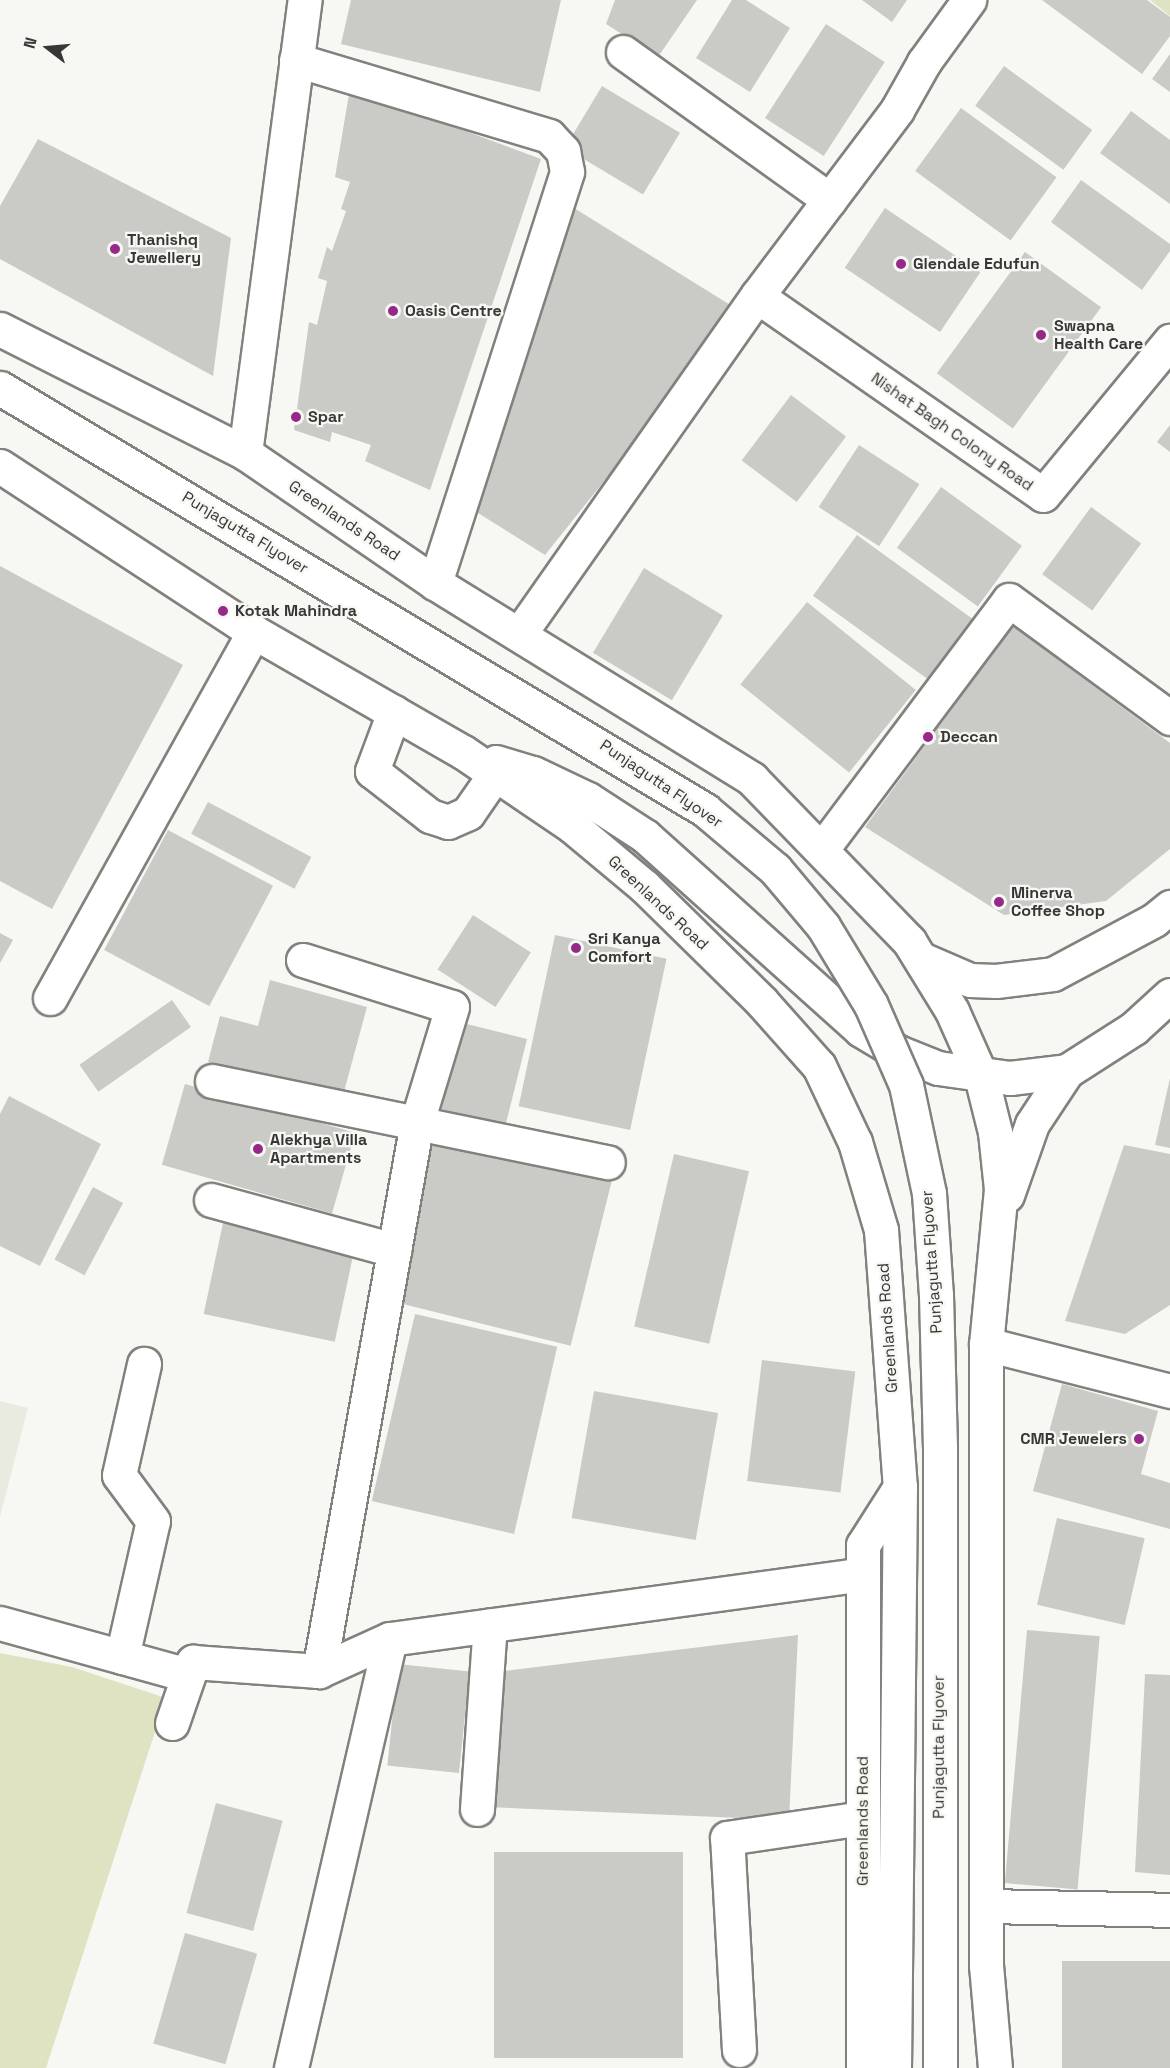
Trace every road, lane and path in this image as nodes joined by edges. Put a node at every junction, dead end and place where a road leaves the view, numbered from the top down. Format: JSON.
{"nodes":[{"id":1,"x":304,"y":0,"type":"edge"},
{"id":2,"x":969,"y":0,"type":"edge"},
{"id":3,"x":622,"y":52,"type":"dead end"},
{"id":4,"x":296,"y":60,"type":"junction"},
{"id":5,"x":830,"y":200,"type":"junction"},
{"id":6,"x":757,"y":296,"type":"junction"},
{"id":7,"x":0,"y":329,"type":"edge"},
{"id":8,"x":1170,"y":342,"type":"edge"},
{"id":9,"x":0,"y":388,"type":"edge"},
{"id":10,"x":245,"y":453,"type":"junction"},
{"id":11,"x":0,"y":466,"type":"edge"},
{"id":12,"x":435,"y":583,"type":"junction"},
{"id":13,"x":254,"y":632,"type":"junction"},
{"id":14,"x":520,"y":633,"type":"junction"},
{"id":15,"x":394,"y":712,"type":"junction"},
{"id":16,"x":1170,"y":718,"type":"edge"},
{"id":17,"x":463,"y":752,"type":"junction"},
{"id":18,"x":495,"y":774,"type":"junction"},
{"id":19,"x":822,"y":849,"type":"junction"},
{"id":20,"x":1170,"y":907,"type":"edge"},
{"id":21,"x":921,"y":959,"type":"junction"},
{"id":22,"x":303,"y":960,"type":"dead end"},
{"id":23,"x":1170,"y":995,"type":"edge"},
{"id":24,"x":50,"y":998,"type":"dead end"},
{"id":25,"x":1067,"y":1071,"type":"junction"},
{"id":26,"x":981,"y":1076,"type":"junction"},
{"id":27,"x":212,"y":1081,"type":"dead end"},
{"id":28,"x":417,"y":1122,"type":"junction"},
{"id":29,"x":608,"y":1162,"type":"dead end"},
{"id":30,"x":211,"y":1200,"type":"dead end"},
{"id":31,"x":998,"y":1246,"type":"junction"},
{"id":32,"x":394,"y":1250,"type":"junction"},
{"id":33,"x":986,"y":1344,"type":"junction"},
{"id":34,"x":144,"y":1364,"type":"dead end"},
{"id":35,"x":1170,"y":1391,"type":"edge"},
{"id":36,"x":900,"y":1487,"type":"junction"},
{"id":37,"x":863,"y":1574,"type":"junction"},
{"id":38,"x":0,"y":1623,"type":"edge"},
{"id":39,"x":490,"y":1625,"type":"junction"},
{"id":40,"x":390,"y":1639,"type":"junction"},
{"id":41,"x":122,"y":1657,"type":"junction"},
{"id":42,"x":319,"y":1671,"type":"junction"},
{"id":43,"x":188,"y":1675,"type":"junction"},
{"id":44,"x":172,"y":1723,"type":"dead end"},
{"id":45,"x":477,"y":1809,"type":"dead end"},
{"id":46,"x":862,"y":1818,"type":"junction"},
{"id":47,"x":986,"y":1906,"type":"junction"},
{"id":48,"x":1170,"y":1910,"type":"edge"},
{"id":49,"x":740,"y":2050,"type":"dead end"},
{"id":50,"x":291,"y":2068,"type":"edge"},
{"id":51,"x":863,"y":2068,"type":"edge"},
{"id":52,"x":894,"y":2068,"type":"edge"},
{"id":53,"x":940,"y":2068,"type":"edge"},
{"id":54,"x":995,"y":2068,"type":"edge"}],
"edges":[{"from":1,"to":4,"type":"main road"},
{"from":2,"to":5,"type":"main road"},
{"from":3,"to":5,"type":"main road"},
{"from":4,"to":10,"type":"main road"},
{"from":4,"to":12,"type":"main road"},
{"from":5,"to":6,"type":"main road"},
{"from":6,"to":8,"type":"main road","name":"Nishat Bagh Colony Road"},
{"from":6,"to":14,"type":"main road"},
{"from":7,"to":10,"type":"main road","name":"Greenlands Road"},
{"from":9,"to":53,"type":"main road","name":"Punjagutta Flyover","bridge":true},
{"from":10,"to":12,"type":"main road","name":"Greenlands Road"},
{"from":11,"to":13,"type":"main road","name":"Greenlands Road"},
{"from":12,"to":14,"type":"main road","name":"Greenlands Road"},
{"from":13,"to":15,"type":"main road","name":"Greenlands Road"},
{"from":13,"to":24,"type":"main road"},
{"from":14,"to":19,"type":"main road","name":"Greenlands Road"},
{"from":15,"to":17,"type":"main road","name":"Greenlands Road"},
{"from":15,"to":18,"type":"main road"},
{"from":16,"to":19,"type":"main road"},
{"from":17,"to":18,"type":"main road","name":"Greenlands Road"},
{"from":17,"to":26,"type":"main road","name":"Greenlands Road"},
{"from":18,"to":36,"type":"main road","name":"Greenlands Road"},
{"from":19,"to":21,"type":"main road","name":"Greenlands Road"},
{"from":20,"to":21,"type":"main road"},
{"from":21,"to":26,"type":"main road","name":"Greenlands Road"},
{"from":22,"to":28,"type":"main road"},
{"from":23,"to":25,"type":"main road"},
{"from":25,"to":26,"type":"main road"},
{"from":25,"to":31,"type":"main road"},
{"from":26,"to":31,"type":"main road","name":"Greenlands Road"},
{"from":27,"to":28,"type":"main road"},
{"from":28,"to":29,"type":"main road"},
{"from":28,"to":32,"type":"main road"},
{"from":30,"to":32,"type":"main road"},
{"from":31,"to":33,"type":"main road","name":"Greenlands Road"},
{"from":32,"to":42,"type":"main road"},
{"from":33,"to":35,"type":"main road"},
{"from":33,"to":47,"type":"main road","name":"Greenlands Road"},
{"from":34,"to":41,"type":"main road"},
{"from":36,"to":37,"type":"main road","name":"Greenlands Road"},
{"from":36,"to":52,"type":"main road"},
{"from":37,"to":39,"type":"main road"},
{"from":37,"to":46,"type":"main road","name":"Greenlands Road"},
{"from":38,"to":41,"type":"main road"},
{"from":39,"to":40,"type":"main road"},
{"from":39,"to":45,"type":"main road"},
{"from":40,"to":42,"type":"main road"},
{"from":40,"to":50,"type":"main road"},
{"from":41,"to":43,"type":"main road"},
{"from":42,"to":43,"type":"main road"},
{"from":43,"to":44,"type":"main road"},
{"from":46,"to":49,"type":"main road"},
{"from":46,"to":51,"type":"main road","name":"Greenlands Road"},
{"from":47,"to":48,"type":"main road"},
{"from":47,"to":54,"type":"main road","name":"Greenlands Road"}]}
